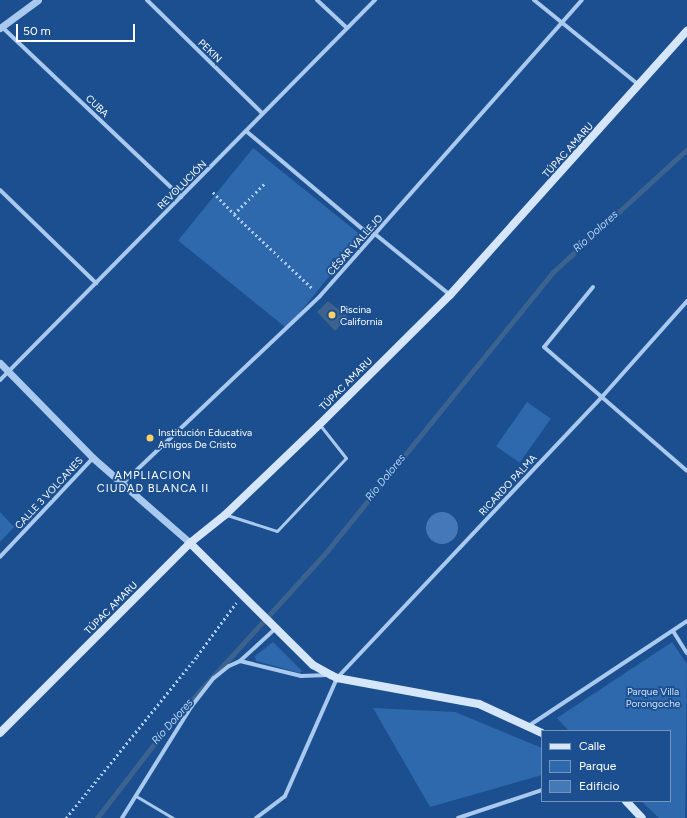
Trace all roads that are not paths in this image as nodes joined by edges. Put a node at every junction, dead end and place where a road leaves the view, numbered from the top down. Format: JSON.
{"nodes":[{"id":1,"x":38,"y":0,"type":"edge"},
{"id":2,"x":147,"y":0,"type":"edge"},
{"id":3,"x":317,"y":0,"type":"edge"},
{"id":4,"x":375,"y":0,"type":"edge"},
{"id":5,"x":534,"y":0,"type":"edge"},
{"id":6,"x":582,"y":0,"type":"edge"},
{"id":7,"x":561,"y":24,"type":"junction"},
{"id":8,"x":1,"y":28,"type":"edge"},
{"id":9,"x":347,"y":28,"type":"junction"},
{"id":10,"x":687,"y":31,"type":"edge"},
{"id":11,"x":640,"y":85,"type":"junction"},
{"id":12,"x":262,"y":113,"type":"junction"},
{"id":13,"x":246,"y":131,"type":"junction"},
{"id":14,"x":0,"y":190,"type":"edge"},
{"id":15,"x":181,"y":197,"type":"junction"},
{"id":16,"x":375,"y":234,"type":"junction"},
{"id":17,"x":96,"y":283,"type":"junction"},
{"id":18,"x":593,"y":287,"type":"dead end"},
{"id":19,"x":450,"y":295,"type":"junction"},
{"id":20,"x":687,"y":301,"type":"edge"},
{"id":21,"x":0,"y":363,"type":"edge"},
{"id":22,"x":8,"y":372,"type":"junction"},
{"id":23,"x":0,"y":380,"type":"edge"},
{"id":24,"x":601,"y":398,"type":"junction"},
{"id":25,"x":320,"y":425,"type":"junction"},
{"id":26,"x":93,"y":458,"type":"junction"},
{"id":27,"x":687,"y":471,"type":"edge"},
{"id":28,"x":122,"y":484,"type":"junction"},
{"id":29,"x":225,"y":515,"type":"junction"},
{"id":30,"x":190,"y":543,"type":"junction"},
{"id":31,"x":0,"y":556,"type":"edge"},
{"id":32,"x":687,"y":621,"type":"edge"},
{"id":33,"x":277,"y":627,"type":"junction"},
{"id":34,"x":672,"y":631,"type":"junction"},
{"id":35,"x":687,"y":653,"type":"edge"},
{"id":36,"x":240,"y":661,"type":"junction"},
{"id":37,"x":334,"y":677,"type":"junction"},
{"id":38,"x":530,"y":725,"type":"junction"},
{"id":39,"x":541,"y":731,"type":"edge"},
{"id":40,"x":0,"y":733,"type":"edge"},
{"id":41,"x":541,"y":790,"type":"edge"},
{"id":42,"x":136,"y":796,"type":"junction"},
{"id":43,"x":627,"y":802,"type":"edge"},
{"id":44,"x":122,"y":818,"type":"edge"},
{"id":45,"x":173,"y":818,"type":"edge"},
{"id":46,"x":256,"y":818,"type":"edge"},
{"id":47,"x":458,"y":818,"type":"edge"},
{"id":48,"x":642,"y":818,"type":"edge"}],
"edges":[{"from":1,"to":8,"type":"street"},
{"from":2,"to":12,"type":"street","name":"PEKIN"},
{"from":3,"to":9,"type":"street"},
{"from":4,"to":9,"type":"street","name":"REVOLUCIÓN"},
{"from":5,"to":7,"type":"street"},
{"from":6,"to":7,"type":"street","name":"CÉSAR VALLEJO"},
{"from":7,"to":11,"type":"street"},
{"from":7,"to":16,"type":"street","name":"CÉSAR VALLEJO"},
{"from":8,"to":15,"type":"street","name":"CUBA"},
{"from":9,"to":12,"type":"street","name":"REVOLUCIÓN"},
{"from":10,"to":11,"type":"main road","name":"TÚPAC AMARU"},
{"from":11,"to":19,"type":"main road","name":"TÚPAC AMARU"},
{"from":12,"to":13,"type":"street","name":"REVOLUCIÓN"},
{"from":13,"to":15,"type":"street","name":"REVOLUCIÓN"},
{"from":13,"to":16,"type":"street"},
{"from":14,"to":17,"type":"street"},
{"from":15,"to":17,"type":"street","name":"REVOLUCIÓN"},
{"from":16,"to":19,"type":"street"},
{"from":16,"to":28,"type":"street","name":"CÉSAR VALLEJO"},
{"from":17,"to":22,"type":"street","name":"REVOLUCIÓN"},
{"from":18,"to":24,"type":"street"},
{"from":19,"to":25,"type":"main road","name":"TÚPAC AMARU"},
{"from":20,"to":24,"type":"street","name":"RICARDO PALMA"},
{"from":21,"to":22,"type":"street"},
{"from":22,"to":23,"type":"street","name":"REVOLUCIÓN"},
{"from":22,"to":26,"type":"street"},
{"from":24,"to":27,"type":"street"},
{"from":24,"to":37,"type":"street","name":"RICARDO PALMA"},
{"from":25,"to":29,"type":"main road","name":"TÚPAC AMARU"},
{"from":25,"to":29,"type":"lane"},
{"from":26,"to":28,"type":"street"},
{"from":26,"to":31,"type":"street","name":"CALLE 3 VOLCANES"},
{"from":28,"to":30,"type":"street"},
{"from":29,"to":30,"type":"main road","name":"TÚPAC AMARU"},
{"from":30,"to":33,"type":"main road"},
{"from":30,"to":40,"type":"main road","name":"TÚPAC AMARU"},
{"from":32,"to":34,"type":"street"},
{"from":33,"to":36,"type":"street"},
{"from":33,"to":37,"type":"main road"},
{"from":34,"to":35,"type":"street"},
{"from":34,"to":38,"type":"street"},
{"from":36,"to":37,"type":"street"},
{"from":36,"to":42,"type":"street"},
{"from":37,"to":38,"type":"main road"},
{"from":37,"to":46,"type":"street","name":"RICARDO PALMA"},
{"from":38,"to":39,"type":"main road"},
{"from":41,"to":47,"type":"street"},
{"from":42,"to":44,"type":"street"},
{"from":42,"to":45,"type":"lane"},
{"from":43,"to":48,"type":"main road"}]}
